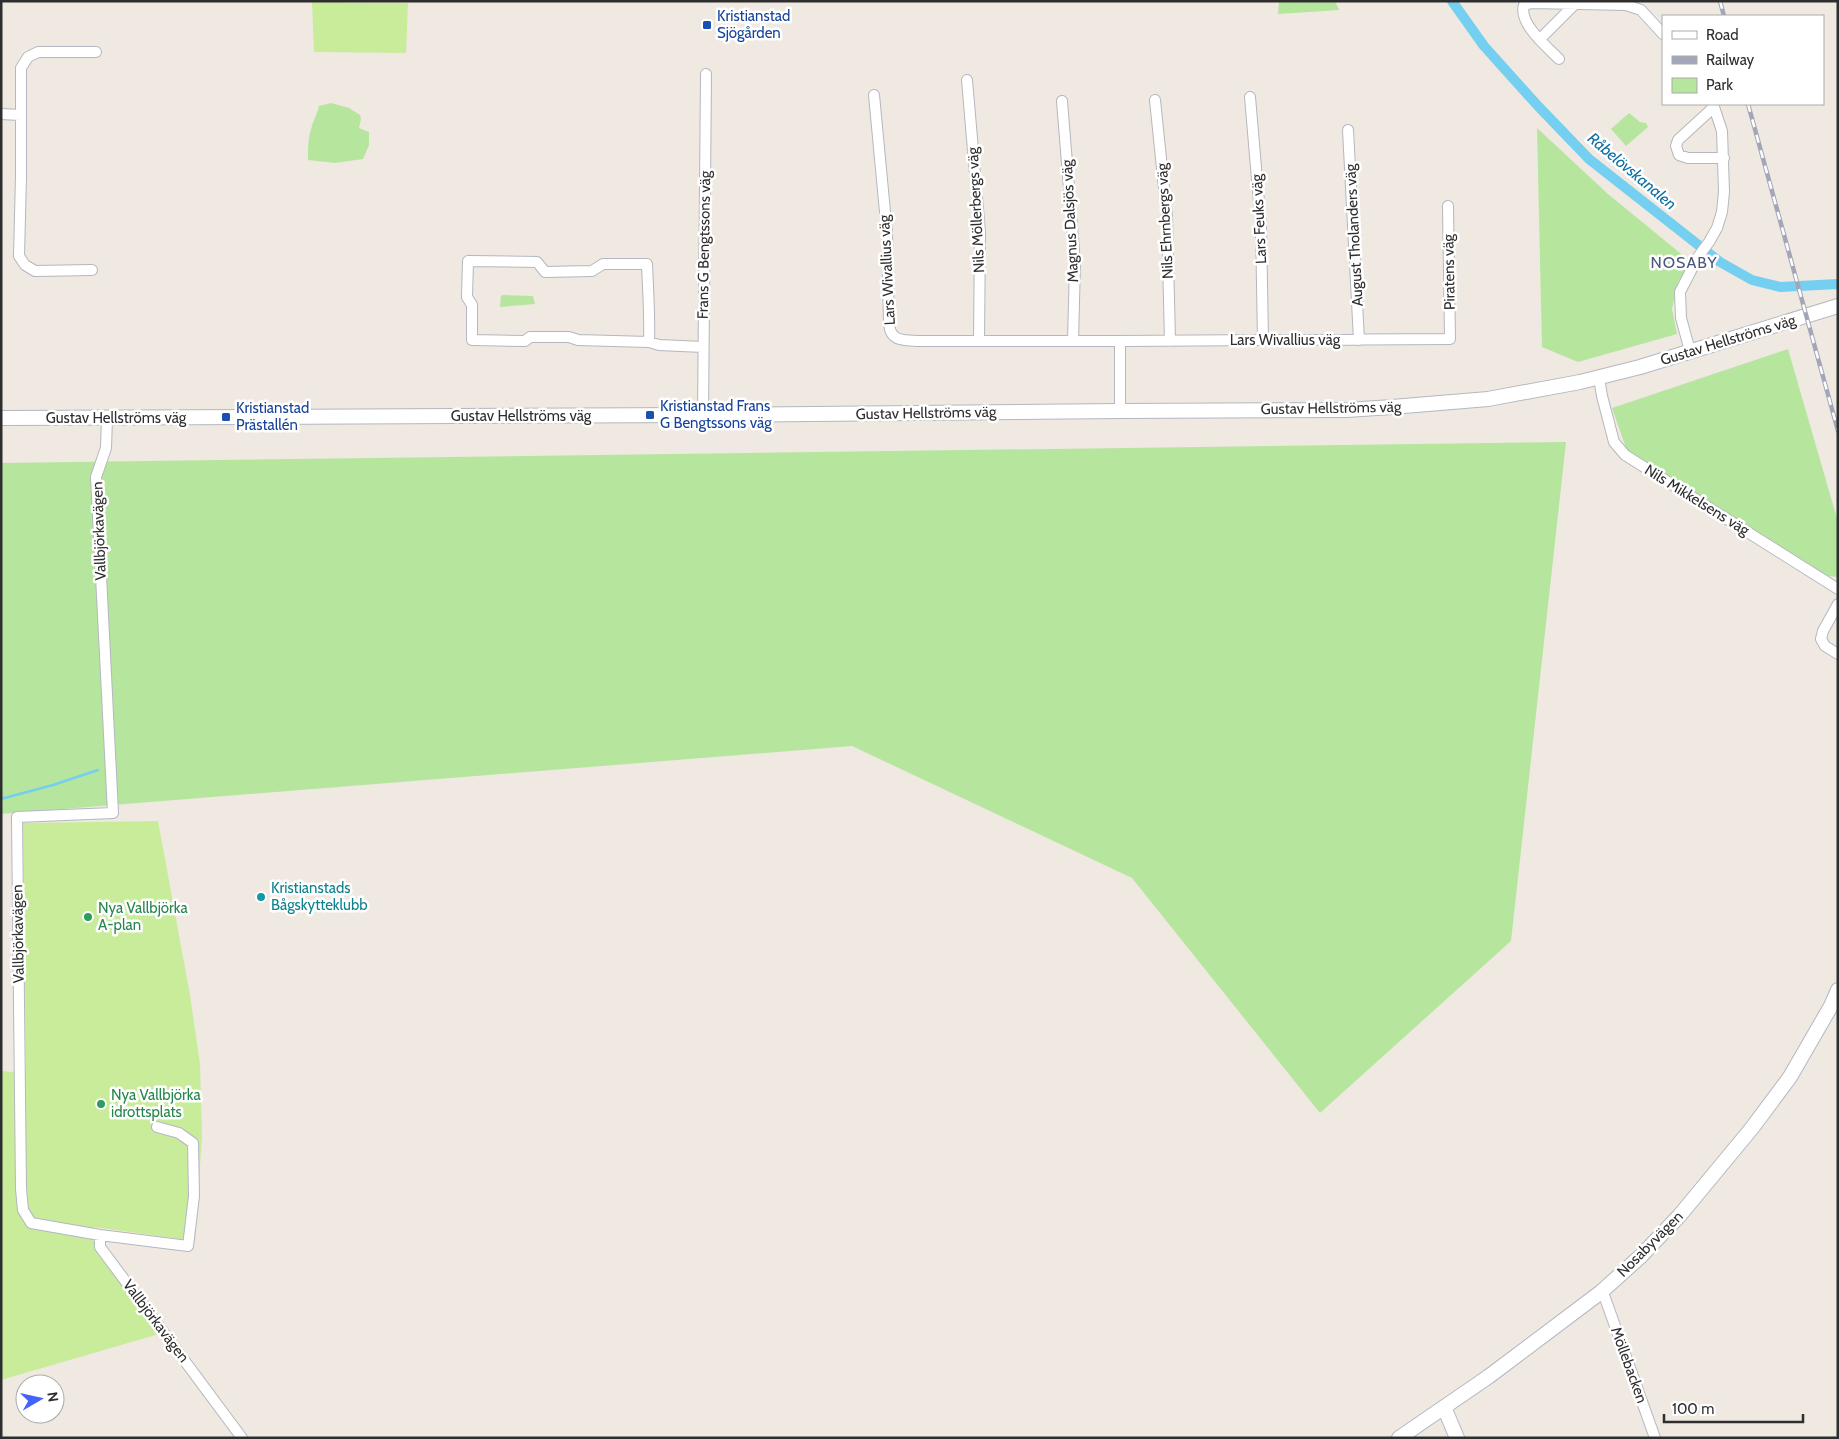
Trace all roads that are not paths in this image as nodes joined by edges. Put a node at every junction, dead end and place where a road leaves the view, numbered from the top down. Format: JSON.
{"nodes":[{"id":1,"x":1575,"y":4,"type":"junction"},
{"id":2,"x":1662,"y":33,"type":"edge"},
{"id":3,"x":1540,"y":39,"type":"junction"},
{"id":4,"x":96,"y":52,"type":"dead end"},
{"id":5,"x":1558,"y":59,"type":"dead end"},
{"id":6,"x":706,"y":74,"type":"dead end"},
{"id":7,"x":967,"y":80,"type":"dead end"},
{"id":8,"x":874,"y":95,"type":"dead end"},
{"id":9,"x":1250,"y":97,"type":"dead end"},
{"id":10,"x":1155,"y":100,"type":"dead end"},
{"id":11,"x":1062,"y":101,"type":"dead end"},
{"id":12,"x":1713,"y":105,"type":"edge"},
{"id":13,"x":1,"y":114,"type":"edge"},
{"id":14,"x":20,"y":115,"type":"junction"},
{"id":15,"x":1348,"y":130,"type":"dead end"},
{"id":16,"x":1724,"y":158,"type":"junction"},
{"id":17,"x":1448,"y":206,"type":"dead end"},
{"id":18,"x":92,"y":270,"type":"dead end"},
{"id":19,"x":1838,"y":306,"type":"edge"},
{"id":20,"x":1450,"y":339,"type":"joint"},
{"id":21,"x":979,"y":340,"type":"junction"},
{"id":22,"x":1120,"y":340,"type":"junction"},
{"id":23,"x":1263,"y":340,"type":"junction"},
{"id":24,"x":1359,"y":340,"type":"junction"},
{"id":25,"x":1073,"y":341,"type":"junction"},
{"id":26,"x":1170,"y":341,"type":"junction"},
{"id":27,"x":650,"y":342,"type":"junction"},
{"id":28,"x":703,"y":347,"type":"junction"},
{"id":29,"x":1690,"y":351,"type":"junction"},
{"id":30,"x":1600,"y":378,"type":"junction"},
{"id":31,"x":1120,"y":410,"type":"junction"},
{"id":32,"x":703,"y":416,"type":"junction"},
{"id":33,"x":1,"y":418,"type":"edge"},
{"id":34,"x":107,"y":418,"type":"junction"},
{"id":35,"x":1838,"y":589,"type":"edge"},
{"id":36,"x":1838,"y":604,"type":"edge"},
{"id":37,"x":1838,"y":654,"type":"edge"},
{"id":38,"x":1838,"y":990,"type":"edge"},
{"id":39,"x":157,"y":1127,"type":"dead end"},
{"id":40,"x":100,"y":1235,"type":"junction"},
{"id":41,"x":1601,"y":1292,"type":"junction"},
{"id":42,"x":1444,"y":1407,"type":"junction"},
{"id":43,"x":242,"y":1438,"type":"edge"},
{"id":44,"x":1399,"y":1438,"type":"edge"},
{"id":45,"x":1457,"y":1438,"type":"edge"},
{"id":46,"x":1655,"y":1438,"type":"edge"}],
"edges":[{"from":1,"to":2,"type":"street"},
{"from":1,"to":3,"type":"street"},
{"from":1,"to":3,"type":"street"},
{"from":3,"to":5,"type":"street"},
{"from":4,"to":14,"type":"street"},
{"from":6,"to":28,"type":"street","name":"Frans G Bengtssons väg"},
{"from":7,"to":21,"type":"street","name":"Nils Möllerbergs väg"},
{"from":8,"to":21,"type":"street","name":"Lars Wivallius väg"},
{"from":9,"to":23,"type":"street","name":"Lars Feuks väg"},
{"from":10,"to":26,"type":"street","name":"Nils Ehrnbergs väg"},
{"from":11,"to":25,"type":"street","name":"Magnus Dalsjös väg"},
{"from":12,"to":16,"type":"street"},
{"from":12,"to":16,"type":"street"},
{"from":13,"to":14,"type":"street"},
{"from":14,"to":18,"type":"street"},
{"from":15,"to":24,"type":"street","name":"August Tholanders väg"},
{"from":16,"to":29,"type":"street"},
{"from":17,"to":20,"type":"street","name":"Piratens väg"},
{"from":19,"to":29,"type":"street","name":"Gustav Hellströms väg"},
{"from":20,"to":24,"type":"street","name":"Lars Wivallius väg"},
{"from":21,"to":25,"type":"street","name":"Lars Wivallius väg"},
{"from":22,"to":25,"type":"street","name":"Lars Wivallius väg"},
{"from":22,"to":26,"type":"street","name":"Lars Wivallius väg"},
{"from":22,"to":31,"type":"street"},
{"from":23,"to":24,"type":"street","name":"Lars Wivallius väg"},
{"from":23,"to":26,"type":"street","name":"Lars Wivallius väg"},
{"from":27,"to":27,"type":"street"},
{"from":27,"to":28,"type":"street"},
{"from":28,"to":32,"type":"street","name":"Frans G Bengtssons väg"},
{"from":29,"to":30,"type":"street","name":"Gustav Hellströms väg"},
{"from":30,"to":31,"type":"street","name":"Gustav Hellströms väg"},
{"from":30,"to":35,"type":"street","name":"Nils Mikkelsens väg"},
{"from":31,"to":32,"type":"street","name":"Gustav Hellströms väg"},
{"from":32,"to":34,"type":"street","name":"Gustav Hellströms väg"},
{"from":33,"to":34,"type":"street","name":"Gustav Hellströms väg"},
{"from":34,"to":40,"type":"street","name":"Vallbjörkavägen"},
{"from":36,"to":37,"type":"street"},
{"from":38,"to":41,"type":"street","name":"Nosabyvägen"},
{"from":39,"to":40,"type":"street"},
{"from":40,"to":43,"type":"street","name":"Vallbjörkavägen"},
{"from":41,"to":42,"type":"street","name":"Nosabyvägen"},
{"from":41,"to":46,"type":"street","name":"Möllebacken"},
{"from":42,"to":44,"type":"street","name":"Nosabyvägen"},
{"from":42,"to":45,"type":"street"}]}
